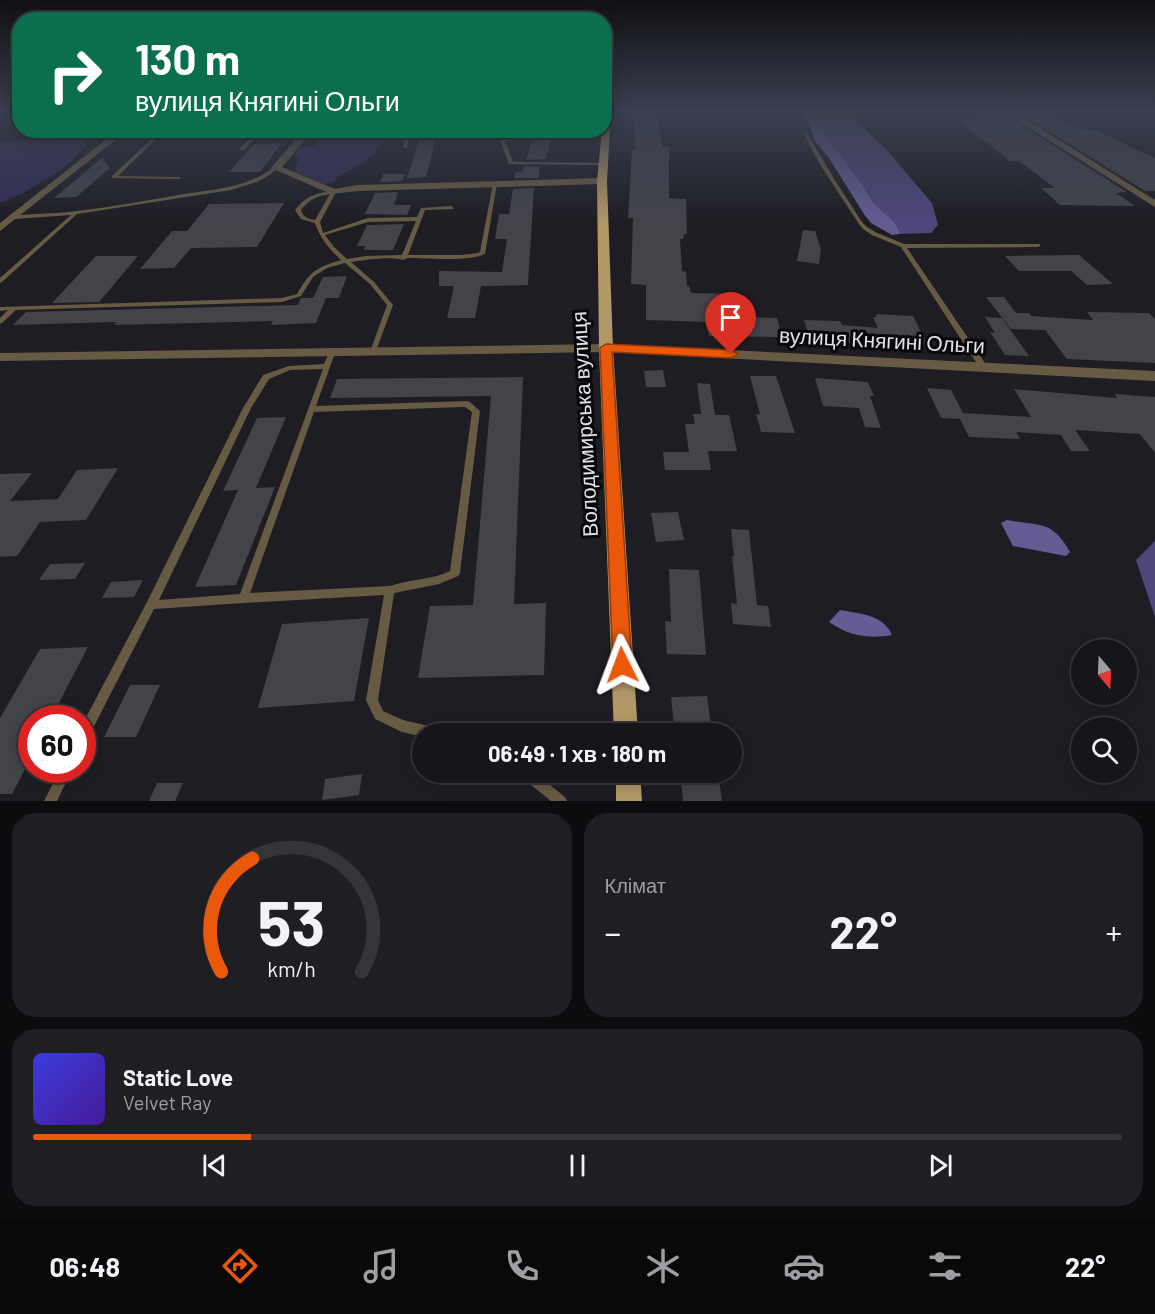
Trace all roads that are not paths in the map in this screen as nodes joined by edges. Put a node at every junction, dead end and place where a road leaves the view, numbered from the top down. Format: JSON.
{"nodes":[{"id":1,"x":100,"y":149,"type":"edge"},
{"id":2,"x":143,"y":149,"type":"edge"},
{"id":3,"x":292,"y":149,"type":"edge"},
{"id":4,"x":506,"y":149,"type":"edge"},
{"id":5,"x":604,"y":149,"type":"edge"},
{"id":6,"x":813,"y":149,"type":"edge"},
{"id":7,"x":1068,"y":149,"type":"edge"},
{"id":8,"x":603,"y":164,"type":"junction"},
{"id":9,"x":276,"y":168,"type":"junction"},
{"id":10,"x":178,"y":178,"type":"dead end"},
{"id":11,"x":602,"y":181,"type":"junction"},
{"id":12,"x":495,"y":184,"type":"junction"},
{"id":13,"x":334,"y":192,"type":"junction"},
{"id":14,"x":1155,"y":204,"type":"edge"},
{"id":15,"x":451,"y":208,"type":"dead end"},
{"id":16,"x":75,"y":214,"type":"junction"},
{"id":17,"x":14,"y":217,"type":"junction"},
{"id":18,"x":417,"y":219,"type":"junction"},
{"id":19,"x":316,"y":222,"type":"junction"},
{"id":20,"x":0,"y":228,"type":"edge"},
{"id":21,"x":321,"y":235,"type":"junction"},
{"id":22,"x":1038,"y":244,"type":"dead end"},
{"id":23,"x":903,"y":246,"type":"junction"},
{"id":24,"x":404,"y":258,"type":"junction"},
{"id":25,"x":344,"y":259,"type":"junction"},
{"id":26,"x":0,"y":281,"type":"edge"},
{"id":27,"x":14,"y":308,"type":"junction"},
{"id":28,"x":0,"y":309,"type":"edge"},
{"id":29,"x":0,"y":322,"type":"edge"},
{"id":30,"x":606,"y":348,"type":"junction"},
{"id":31,"x":333,"y":350,"type":"junction"},
{"id":32,"x":374,"y":350,"type":"junction"},
{"id":33,"x":0,"y":357,"type":"edge"},
{"id":34,"x":328,"y":366,"type":"junction"},
{"id":35,"x":984,"y":368,"type":"junction"},
{"id":36,"x":1155,"y":376,"type":"edge"},
{"id":37,"x":314,"y":409,"type":"junction"},
{"id":38,"x":390,"y":590,"type":"junction"},
{"id":39,"x":243,"y":598,"type":"junction"},
{"id":40,"x":152,"y":605,"type":"junction"},
{"id":41,"x":96,"y":711,"type":"edge"},
{"id":42,"x":625,"y":723,"type":"edge"},
{"id":43,"x":412,"y":728,"type":"edge"},
{"id":44,"x":59,"y":783,"type":"edge"},
{"id":45,"x":538,"y":783,"type":"edge"},
{"id":46,"x":629,"y":783,"type":"edge"},
{"id":47,"x":50,"y":801,"type":"edge"},
{"id":48,"x":561,"y":801,"type":"edge"},
{"id":49,"x":630,"y":801,"type":"edge"}],
"edges":[{"from":1,"to":17,"type":"street"},
{"from":2,"to":10,"type":"lane"},
{"from":3,"to":9,"type":"street"},
{"from":4,"to":8,"type":"lane"},
{"from":5,"to":8,"type":"main road","name":"Володимирська вулиця"},
{"from":6,"to":23,"type":"lane"},
{"from":7,"to":14,"type":"street"},
{"from":8,"to":11,"type":"main road","name":"Володимирська вулиця"},
{"from":9,"to":13,"type":"street"},
{"from":9,"to":16,"type":"lane"},
{"from":11,"to":12,"type":"street"},
{"from":11,"to":30,"type":"main road","name":"Володимирська вулиця"},
{"from":12,"to":13,"type":"street"},
{"from":12,"to":24,"type":"lane"},
{"from":13,"to":19,"type":"lane"},
{"from":13,"to":19,"type":"lane"},
{"from":15,"to":18,"type":"lane"},
{"from":16,"to":17,"type":"lane"},
{"from":16,"to":26,"type":"lane"},
{"from":17,"to":20,"type":"street"},
{"from":18,"to":21,"type":"lane"},
{"from":18,"to":24,"type":"lane"},
{"from":19,"to":21,"type":"lane"},
{"from":21,"to":25,"type":"lane"},
{"from":22,"to":23,"type":"lane"},
{"from":23,"to":35,"type":"lane"},
{"from":24,"to":25,"type":"lane"},
{"from":25,"to":27,"type":"lane"},
{"from":25,"to":32,"type":"lane"},
{"from":27,"to":28,"type":"lane"},
{"from":27,"to":29,"type":"lane"},
{"from":30,"to":32,"type":"street","name":"вулиця Княгині Ольги"},
{"from":30,"to":35,"type":"street","name":"вулиця Княгині Ольги"},
{"from":30,"to":42,"type":"main road","name":"Володимирська вулиця"},
{"from":31,"to":32,"type":"street","name":"вулиця Княгині Ольги"},
{"from":31,"to":33,"type":"street","name":"вулиця Княгині Ольги"},
{"from":31,"to":34,"type":"lane"},
{"from":34,"to":37,"type":"lane"},
{"from":34,"to":40,"type":"lane"},
{"from":35,"to":36,"type":"street","name":"вулиця Княгині Ольги"},
{"from":37,"to":38,"type":"lane"},
{"from":37,"to":39,"type":"lane"},
{"from":38,"to":39,"type":"lane"},
{"from":38,"to":43,"type":"lane"},
{"from":39,"to":40,"type":"lane"},
{"from":40,"to":41,"type":"lane"},
{"from":44,"to":47,"type":"lane"},
{"from":45,"to":48,"type":"lane"},
{"from":46,"to":49,"type":"main road"}]}
